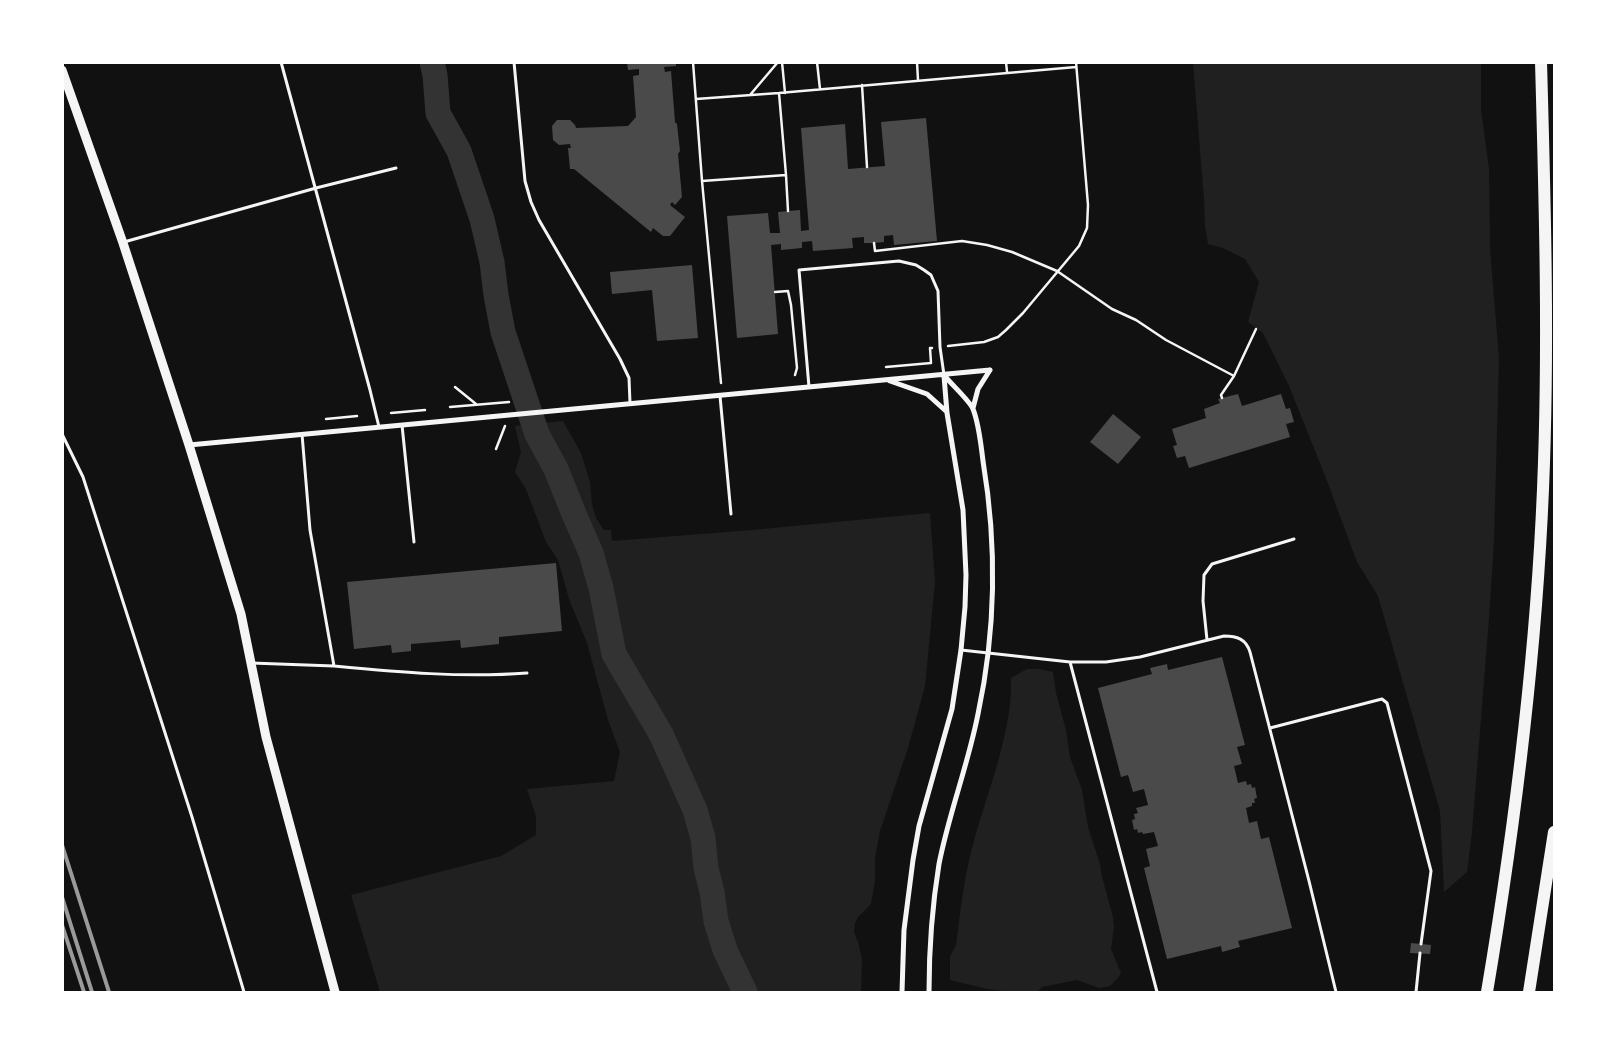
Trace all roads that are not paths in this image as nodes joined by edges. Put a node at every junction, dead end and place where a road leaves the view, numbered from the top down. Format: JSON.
{"nodes":[{"id":1,"x":281,"y":62,"type":"edge"},
{"id":2,"x":514,"y":62,"type":"edge"},
{"id":3,"x":1541,"y":62,"type":"edge"},
{"id":4,"x":62,"y":70,"type":"edge"},
{"id":5,"x":396,"y":168,"type":"dead end"},
{"id":6,"x":316,"y":188,"type":"junction"},
{"id":7,"x":122,"y":243,"type":"junction"},
{"id":8,"x":944,"y":375,"type":"junction"},
{"id":9,"x":887,"y":380,"type":"junction"},
{"id":10,"x":809,"y":388,"type":"junction"},
{"id":11,"x":720,"y":395,"type":"junction"},
{"id":12,"x":630,"y":403,"type":"junction"},
{"id":13,"x":973,"y":408,"type":"junction"},
{"id":14,"x":947,"y":412,"type":"junction"},
{"id":15,"x":402,"y":425,"type":"junction"},
{"id":16,"x":378,"y":427,"type":"junction"},
{"id":17,"x":62,"y":434,"type":"edge"},
{"id":18,"x":302,"y":434,"type":"junction"},
{"id":19,"x":189,"y":445,"type":"junction"},
{"id":20,"x":730,"y":514,"type":"dead end"},
{"id":21,"x":1294,"y":539,"type":"dead end"},
{"id":22,"x":414,"y":542,"type":"dead end"},
{"id":23,"x":1208,"y":640,"type":"junction"},
{"id":24,"x":962,"y":650,"type":"junction"},
{"id":25,"x":988,"y":653,"type":"junction"},
{"id":26,"x":1070,"y":662,"type":"junction"},
{"id":27,"x":251,"y":663,"type":"junction"},
{"id":28,"x":334,"y":666,"type":"junction"},
{"id":29,"x":526,"y":673,"type":"dead end"},
{"id":30,"x":1270,"y":728,"type":"junction"},
{"id":31,"x":1554,"y":832,"type":"edge"},
{"id":32,"x":1421,"y":944,"type":"dead end"},
{"id":33,"x":1420,"y":954,"type":"dead end"},
{"id":34,"x":244,"y":992,"type":"edge"},
{"id":35,"x":335,"y":992,"type":"edge"},
{"id":36,"x":902,"y":992,"type":"edge"},
{"id":37,"x":930,"y":992,"type":"edge"},
{"id":38,"x":1157,"y":992,"type":"edge"},
{"id":39,"x":1336,"y":992,"type":"edge"},
{"id":40,"x":1416,"y":992,"type":"edge"},
{"id":41,"x":1487,"y":992,"type":"edge"},
{"id":42,"x":1529,"y":992,"type":"edge"}],
"edges":[{"from":1,"to":6,"type":"lane"},
{"from":2,"to":12,"type":"lane"},
{"from":3,"to":41,"type":"highway"},
{"from":4,"to":7,"type":"street"},
{"from":5,"to":6,"type":"lane"},
{"from":6,"to":7,"type":"lane"},
{"from":6,"to":16,"type":"lane"},
{"from":7,"to":19,"type":"street"},
{"from":8,"to":9,"type":"street"},
{"from":8,"to":10,"type":"lane"},
{"from":8,"to":13,"type":"street"},
{"from":8,"to":13,"type":"street"},
{"from":8,"to":14,"type":"street"},
{"from":9,"to":10,"type":"street"},
{"from":9,"to":14,"type":"street"},
{"from":10,"to":11,"type":"street"},
{"from":11,"to":12,"type":"street"},
{"from":11,"to":20,"type":"lane"},
{"from":12,"to":15,"type":"street"},
{"from":13,"to":25,"type":"street"},
{"from":14,"to":24,"type":"street"},
{"from":15,"to":16,"type":"street"},
{"from":15,"to":22,"type":"lane"},
{"from":16,"to":18,"type":"street"},
{"from":17,"to":34,"type":"lane"},
{"from":18,"to":19,"type":"street"},
{"from":18,"to":28,"type":"lane"},
{"from":19,"to":27,"type":"street"},
{"from":21,"to":23,"type":"lane"},
{"from":23,"to":26,"type":"lane"},
{"from":23,"to":30,"type":"lane"},
{"from":24,"to":25,"type":"lane"},
{"from":24,"to":36,"type":"street"},
{"from":25,"to":26,"type":"lane"},
{"from":25,"to":37,"type":"street"},
{"from":26,"to":38,"type":"lane"},
{"from":27,"to":28,"type":"lane"},
{"from":27,"to":35,"type":"street"},
{"from":28,"to":29,"type":"lane"},
{"from":30,"to":32,"type":"lane"},
{"from":30,"to":39,"type":"lane"},
{"from":31,"to":42,"type":"highway"},
{"from":33,"to":40,"type":"lane"}]}
